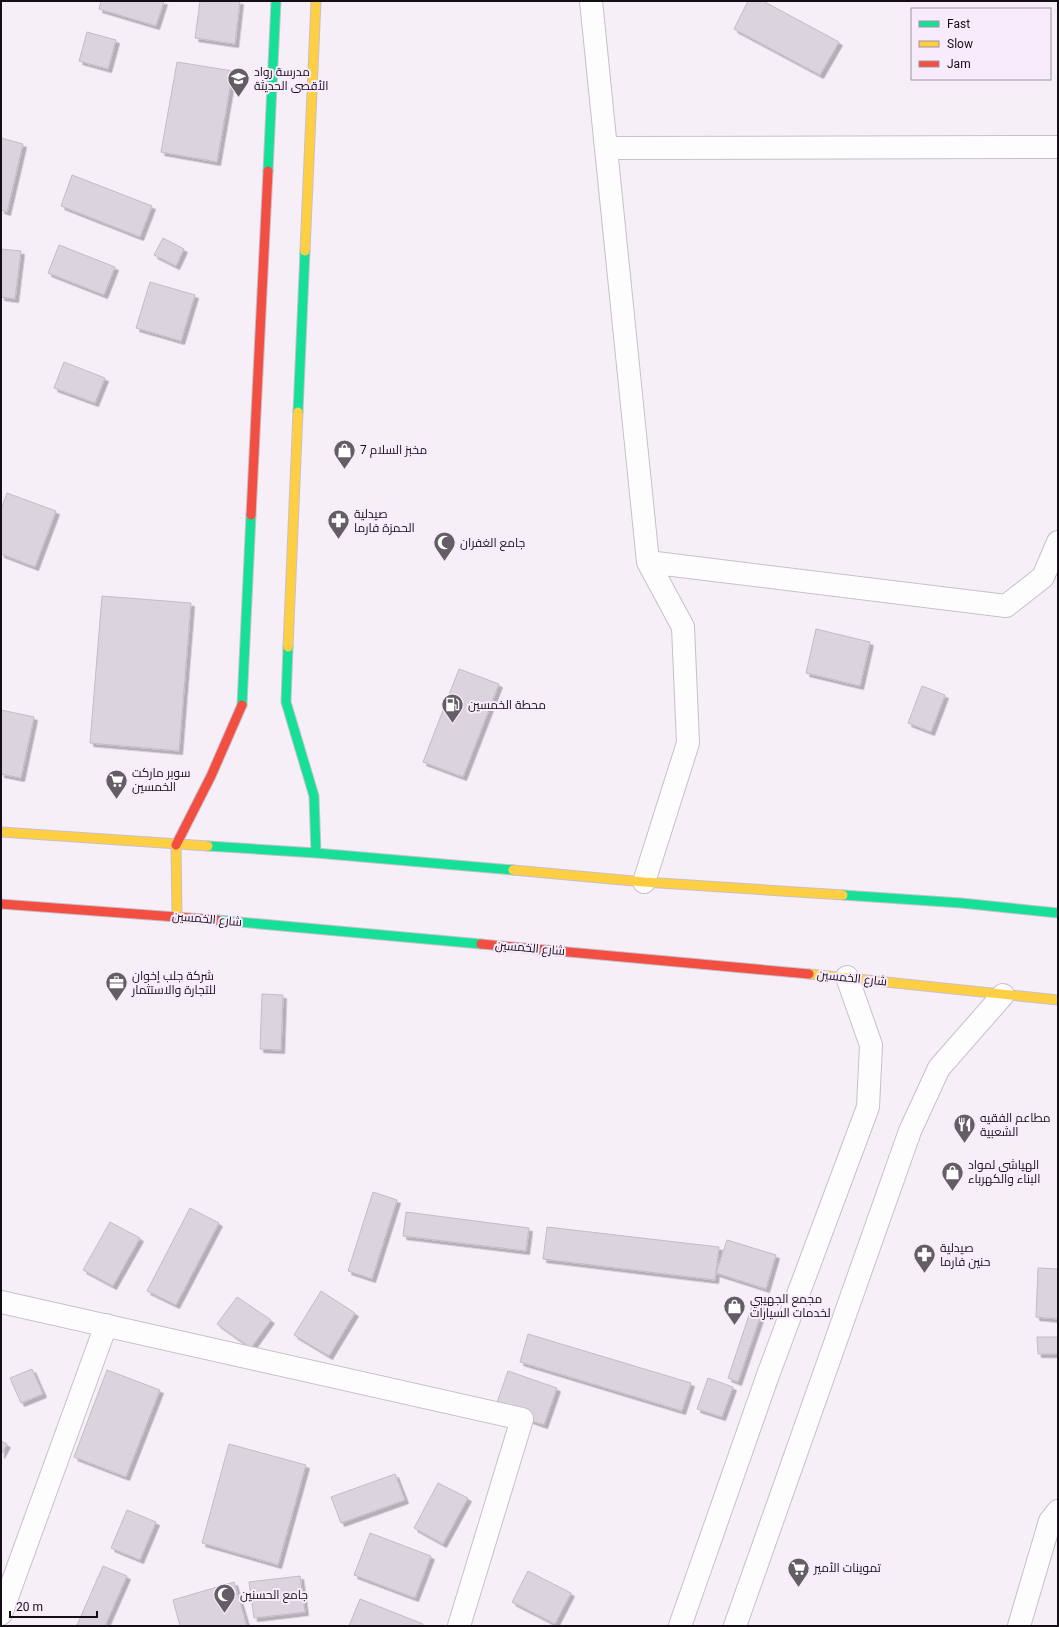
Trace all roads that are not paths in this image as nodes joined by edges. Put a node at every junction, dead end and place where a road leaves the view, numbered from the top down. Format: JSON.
{"nodes":[{"id":1,"x":276,"y":1,"type":"edge"},
{"id":2,"x":316,"y":1,"type":"edge"},
{"id":3,"x":591,"y":1,"type":"edge"},
{"id":4,"x":1058,"y":147,"type":"edge"},
{"id":5,"x":606,"y":148,"type":"junction"},
{"id":6,"x":1058,"y":542,"type":"edge"},
{"id":7,"x":648,"y":562,"type":"junction"},
{"id":8,"x":1,"y":832,"type":"edge"},
{"id":9,"x":176,"y":845,"type":"junction"},
{"id":10,"x":316,"y":853,"type":"junction"},
{"id":11,"x":644,"y":882,"type":"junction"},
{"id":12,"x":1,"y":904,"type":"edge"},
{"id":13,"x":1058,"y":913,"type":"edge"},
{"id":14,"x":177,"y":916,"type":"junction"},
{"id":15,"x":847,"y":977,"type":"junction"},
{"id":16,"x":1003,"y":995,"type":"junction"},
{"id":17,"x":1058,"y":1000,"type":"edge"},
{"id":18,"x":1,"y":1302,"type":"edge"},
{"id":19,"x":106,"y":1325,"type":"junction"},
{"id":20,"x":1058,"y":1511,"type":"edge"},
{"id":21,"x":1,"y":1614,"type":"edge"},
{"id":22,"x":458,"y":1626,"type":"edge"},
{"id":23,"x":680,"y":1626,"type":"edge"},
{"id":24,"x":735,"y":1626,"type":"edge"},
{"id":25,"x":1019,"y":1626,"type":"edge"}],
"edges":[{"from":1,"to":9,"type":"main road"},
{"from":2,"to":10,"type":"main road"},
{"from":3,"to":5,"type":"street"},
{"from":4,"to":5,"type":"street"},
{"from":5,"to":7,"type":"street"},
{"from":6,"to":7,"type":"street"},
{"from":7,"to":11,"type":"street"},
{"from":8,"to":9,"type":"main road"},
{"from":9,"to":10,"type":"main road"},
{"from":9,"to":14,"type":"main road"},
{"from":10,"to":11,"type":"main road"},
{"from":11,"to":13,"type":"main road"},
{"from":12,"to":14,"type":"main road","name":"شارع الخمسين"},
{"from":14,"to":15,"type":"main road","name":"شارع الخمسين"},
{"from":15,"to":16,"type":"main road","name":"شارع الخمسين"},
{"from":15,"to":23,"type":"street"},
{"from":16,"to":17,"type":"main road","name":"شارع الخمسين"},
{"from":16,"to":24,"type":"street"},
{"from":18,"to":19,"type":"street"},
{"from":19,"to":21,"type":"street"},
{"from":19,"to":22,"type":"street"},
{"from":20,"to":25,"type":"street"}]}
